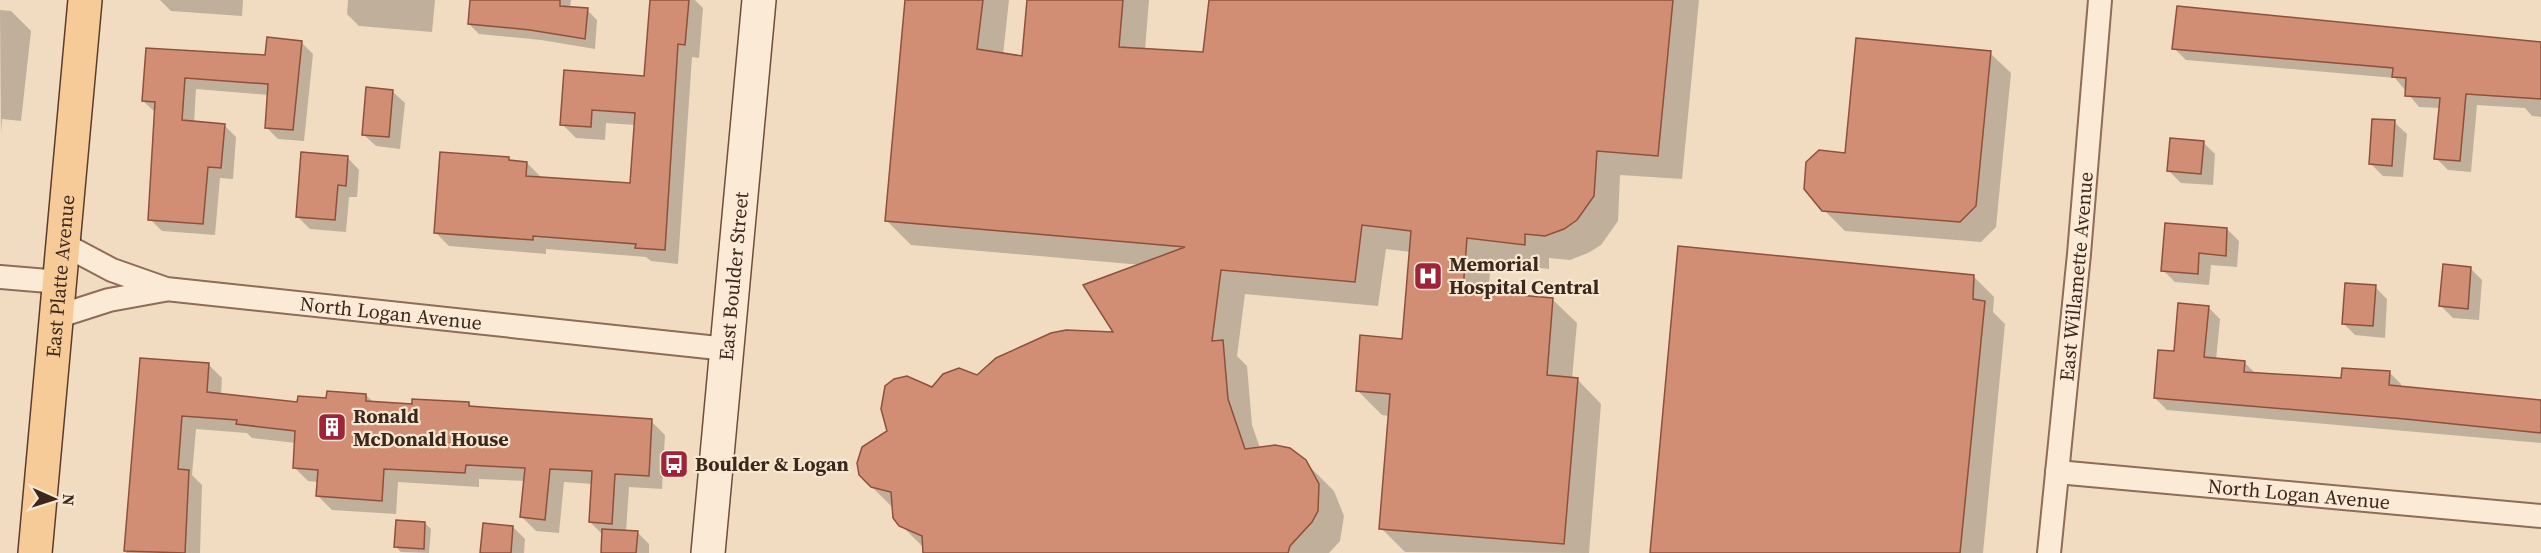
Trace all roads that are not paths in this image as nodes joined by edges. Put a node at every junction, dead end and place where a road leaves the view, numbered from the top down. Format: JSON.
{"nodes":[{"id":1,"x":85,"y":0,"type":"edge"},
{"id":2,"x":759,"y":0,"type":"edge"},
{"id":3,"x":2100,"y":0,"type":"edge"},
{"id":4,"x":63,"y":244,"type":"junction"},
{"id":5,"x":0,"y":277,"type":"edge"},
{"id":6,"x":60,"y":282,"type":"junction"},
{"id":7,"x":166,"y":290,"type":"junction"},
{"id":8,"x":56,"y":317,"type":"junction"},
{"id":9,"x":727,"y":349,"type":"junction"},
{"id":10,"x":2057,"y":472,"type":"junction"},
{"id":11,"x":2541,"y":516,"type":"edge"},
{"id":12,"x":35,"y":553,"type":"edge"},
{"id":13,"x":708,"y":553,"type":"edge"},
{"id":14,"x":2049,"y":553,"type":"edge"}],
"edges":[{"from":1,"to":4,"type":"main road","name":"East Platte Avenue"},
{"from":2,"to":9,"type":"street","name":"East Boulder Street"},
{"from":3,"to":10,"type":"street","name":"East Willamette Avenue"},
{"from":4,"to":6,"type":"main road","name":"East Platte Avenue"},
{"from":4,"to":7,"type":"street","name":"North Logan Avenue"},
{"from":5,"to":6,"type":"street"},
{"from":6,"to":8,"type":"main road","name":"East Platte Avenue"},
{"from":7,"to":8,"type":"street"},
{"from":7,"to":9,"type":"street","name":"North Logan Avenue"},
{"from":8,"to":12,"type":"main road","name":"East Platte Avenue"},
{"from":9,"to":13,"type":"street","name":"East Boulder Street"},
{"from":10,"to":11,"type":"street","name":"North Logan Avenue"},
{"from":10,"to":14,"type":"street","name":"East Willamette Avenue"}]}
